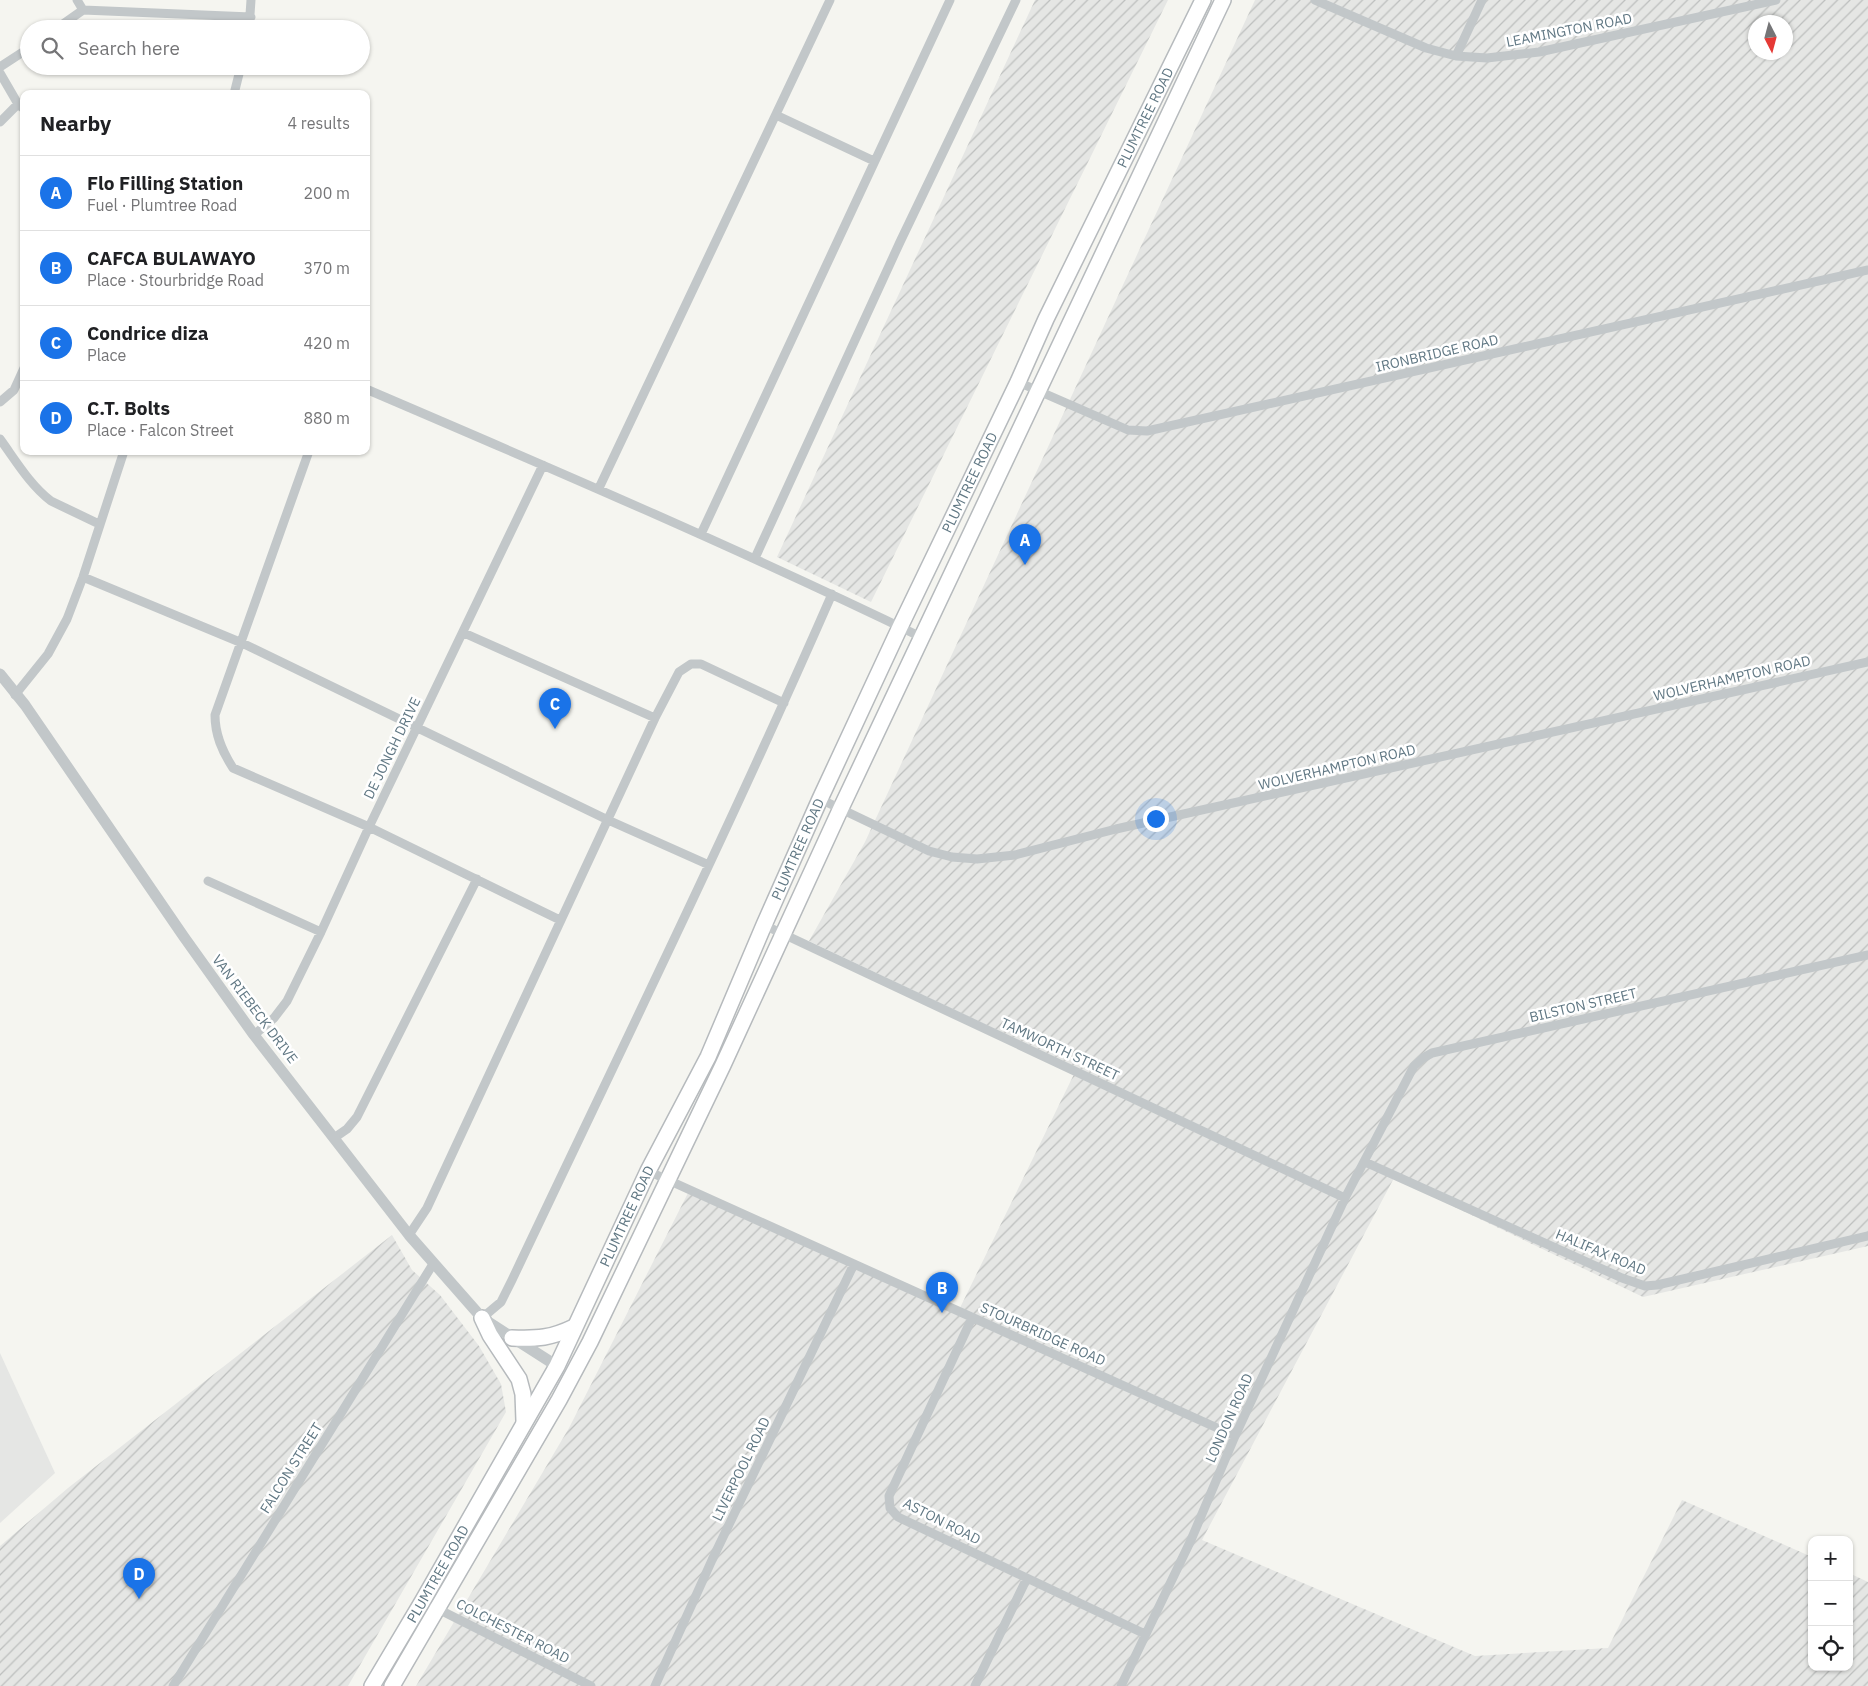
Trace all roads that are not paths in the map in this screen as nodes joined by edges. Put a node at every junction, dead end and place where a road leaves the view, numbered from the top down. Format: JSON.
{"nodes":[{"id":1,"x":77,"y":0,"type":"edge"},
{"id":2,"x":252,"y":0,"type":"edge"},
{"id":3,"x":830,"y":0,"type":"edge"},
{"id":4,"x":950,"y":0,"type":"edge"},
{"id":5,"x":1016,"y":0,"type":"edge"},
{"id":6,"x":1203,"y":0,"type":"edge"},
{"id":7,"x":1223,"y":0,"type":"edge"},
{"id":8,"x":1315,"y":0,"type":"edge"},
{"id":9,"x":1482,"y":0,"type":"edge"},
{"id":10,"x":1776,"y":0,"type":"edge"},
{"id":11,"x":83,"y":10,"type":"junction"},
{"id":12,"x":251,"y":17,"type":"junction"},
{"id":13,"x":69,"y":20,"type":"edge"},
{"id":14,"x":250,"y":20,"type":"edge"},
{"id":15,"x":20,"y":54,"type":"edge"},
{"id":16,"x":1456,"y":56,"type":"junction"},
{"id":17,"x":0,"y":68,"type":"edge"},
{"id":18,"x":0,"y":74,"type":"edge"},
{"id":19,"x":239,"y":75,"type":"edge"},
{"id":20,"x":235,"y":90,"type":"edge"},
{"id":21,"x":20,"y":105,"type":"edge"},
{"id":22,"x":20,"y":108,"type":"edge"},
{"id":23,"x":776,"y":114,"type":"junction"},
{"id":24,"x":0,"y":122,"type":"edge"},
{"id":25,"x":874,"y":161,"type":"junction"},
{"id":26,"x":1868,"y":270,"type":"edge"},
{"id":27,"x":20,"y":377,"type":"edge"},
{"id":28,"x":1018,"y":382,"type":"junction"},
{"id":29,"x":370,"y":391,"type":"edge"},
{"id":30,"x":1039,"y":392,"type":"junction"},
{"id":31,"x":0,"y":402,"type":"edge"},
{"id":32,"x":0,"y":439,"type":"edge"},
{"id":33,"x":123,"y":455,"type":"edge"},
{"id":34,"x":308,"y":455,"type":"edge"},
{"id":35,"x":543,"y":465,"type":"junction"},
{"id":36,"x":599,"y":488,"type":"junction"},
{"id":37,"x":99,"y":524,"type":"junction"},
{"id":38,"x":702,"y":534,"type":"junction"},
{"id":39,"x":754,"y":558,"type":"junction"},
{"id":40,"x":83,"y":577,"type":"junction"},
{"id":41,"x":832,"y":594,"type":"junction"},
{"id":42,"x":900,"y":627,"type":"junction"},
{"id":43,"x":464,"y":633,"type":"junction"},
{"id":44,"x":921,"y":638,"type":"junction"},
{"id":45,"x":242,"y":643,"type":"junction"},
{"id":46,"x":1868,"y":662,"type":"edge"},
{"id":47,"x":0,"y":674,"type":"edge"},
{"id":48,"x":15,"y":695,"type":"junction"},
{"id":49,"x":784,"y":703,"type":"junction"},
{"id":50,"x":656,"y":718,"type":"junction"},
{"id":51,"x":417,"y":729,"type":"junction"},
{"id":52,"x":820,"y":798,"type":"junction"},
{"id":53,"x":841,"y":808,"type":"junction"},
{"id":54,"x":608,"y":820,"type":"junction"},
{"id":55,"x":369,"y":827,"type":"junction"},
{"id":56,"x":709,"y":865,"type":"junction"},
{"id":57,"x":477,"y":879,"type":"junction"},
{"id":58,"x":208,"y":882,"type":"dead end"},
{"id":59,"x":560,"y":920,"type":"junction"},
{"id":60,"x":764,"y":925,"type":"junction"},
{"id":61,"x":321,"y":932,"type":"junction"},
{"id":62,"x":784,"y":935,"type":"junction"},
{"id":63,"x":1868,"y":955,"type":"edge"},
{"id":64,"x":254,"y":1035,"type":"junction"},
{"id":65,"x":334,"y":1138,"type":"junction"},
{"id":66,"x":1365,"y":1162,"type":"junction"},
{"id":67,"x":648,"y":1171,"type":"junction"},
{"id":68,"x":666,"y":1181,"type":"junction"},
{"id":69,"x":1345,"y":1198,"type":"junction"},
{"id":70,"x":409,"y":1235,"type":"junction"},
{"id":71,"x":1868,"y":1236,"type":"edge"},
{"id":72,"x":433,"y":1264,"type":"junction"},
{"id":73,"x":854,"y":1264,"type":"junction"},
{"id":74,"x":482,"y":1318,"type":"junction"},
{"id":75,"x":972,"y":1318,"type":"junction"},
{"id":76,"x":574,"y":1327,"type":"junction"},
{"id":77,"x":512,"y":1338,"type":"junction"},
{"id":78,"x":590,"y":1342,"type":"junction"},
{"id":79,"x":557,"y":1366,"type":"junction"},
{"id":80,"x":559,"y":1400,"type":"junction"},
{"id":81,"x":524,"y":1422,"type":"junction"},
{"id":82,"x":1235,"y":1436,"type":"junction"},
{"id":83,"x":1027,"y":1578,"type":"junction"},
{"id":84,"x":422,"y":1602,"type":"junction"},
{"id":85,"x":438,"y":1609,"type":"junction"},
{"id":86,"x":1145,"y":1634,"type":"junction"},
{"id":87,"x":173,"y":1686,"type":"edge"},
{"id":88,"x":372,"y":1686,"type":"edge"},
{"id":89,"x":392,"y":1686,"type":"edge"},
{"id":90,"x":591,"y":1686,"type":"edge"},
{"id":91,"x":655,"y":1686,"type":"edge"},
{"id":92,"x":975,"y":1686,"type":"edge"},
{"id":93,"x":1121,"y":1686,"type":"edge"}],
"edges":[{"from":1,"to":11,"type":"street"},
{"from":2,"to":12,"type":"street"},
{"from":3,"to":23,"type":"street"},
{"from":4,"to":25,"type":"street"},
{"from":5,"to":39,"type":"street"},
{"from":6,"to":28,"type":"highway","name":"PLUMTREE ROAD"},
{"from":7,"to":30,"type":"highway","name":"PLUMTREE ROAD"},
{"from":8,"to":16,"type":"street","name":"LEAMINGTON ROAD"},
{"from":9,"to":16,"type":"street"},
{"from":10,"to":16,"type":"street","name":"LEAMINGTON ROAD"},
{"from":11,"to":12,"type":"street"},
{"from":11,"to":13,"type":"street"},
{"from":12,"to":14,"type":"street"},
{"from":15,"to":17,"type":"street"},
{"from":18,"to":21,"type":"street"},
{"from":19,"to":20,"type":"street"},
{"from":22,"to":24,"type":"street"},
{"from":23,"to":25,"type":"street"},
{"from":23,"to":36,"type":"street"},
{"from":25,"to":38,"type":"street"},
{"from":26,"to":30,"type":"street","name":"IRONBRIDGE ROAD"},
{"from":27,"to":31,"type":"street"},
{"from":28,"to":30,"type":"street","name":"IRONBRIDGE ROAD"},
{"from":28,"to":42,"type":"highway","name":"PLUMTREE ROAD"},
{"from":29,"to":35,"type":"street"},
{"from":30,"to":44,"type":"highway","name":"PLUMTREE ROAD"},
{"from":32,"to":37,"type":"street"},
{"from":33,"to":37,"type":"street"},
{"from":34,"to":45,"type":"street"},
{"from":35,"to":36,"type":"street"},
{"from":35,"to":43,"type":"street","name":"DE JONGH DRIVE"},
{"from":36,"to":38,"type":"street"},
{"from":37,"to":40,"type":"street"},
{"from":38,"to":39,"type":"street"},
{"from":39,"to":41,"type":"street"},
{"from":40,"to":45,"type":"street"},
{"from":40,"to":48,"type":"street"},
{"from":41,"to":42,"type":"street"},
{"from":41,"to":49,"type":"street"},
{"from":42,"to":44,"type":"street"},
{"from":42,"to":52,"type":"highway","name":"PLUMTREE ROAD"},
{"from":43,"to":50,"type":"street"},
{"from":43,"to":51,"type":"street","name":"DE JONGH DRIVE"},
{"from":44,"to":53,"type":"highway","name":"PLUMTREE ROAD"},
{"from":45,"to":51,"type":"street"},
{"from":45,"to":55,"type":"street"},
{"from":46,"to":53,"type":"street","name":"WOLVERHAMPTON ROAD"},
{"from":47,"to":48,"type":"street","name":"VAN RIEBECK DRIVE"},
{"from":48,"to":64,"type":"street","name":"VAN RIEBECK DRIVE"},
{"from":49,"to":50,"type":"street"},
{"from":49,"to":56,"type":"street"},
{"from":50,"to":54,"type":"street"},
{"from":51,"to":54,"type":"street"},
{"from":51,"to":55,"type":"street","name":"DE JONGH DRIVE"},
{"from":52,"to":53,"type":"street","name":"WOLVERHAMPTON ROAD"},
{"from":52,"to":60,"type":"highway","name":"PLUMTREE ROAD"},
{"from":53,"to":62,"type":"highway","name":"PLUMTREE ROAD"},
{"from":54,"to":56,"type":"street"},
{"from":54,"to":59,"type":"street"},
{"from":55,"to":57,"type":"street"},
{"from":55,"to":61,"type":"street","name":"DE JONGH DRIVE"},
{"from":56,"to":74,"type":"street"},
{"from":57,"to":59,"type":"street"},
{"from":57,"to":65,"type":"street"},
{"from":58,"to":61,"type":"street"},
{"from":59,"to":70,"type":"street"},
{"from":60,"to":62,"type":"street","name":"TAMWORTH STREET"},
{"from":60,"to":67,"type":"highway","name":"PLUMTREE ROAD"},
{"from":61,"to":64,"type":"street","name":"DE JONGH DRIVE"},
{"from":62,"to":68,"type":"highway","name":"PLUMTREE ROAD"},
{"from":62,"to":69,"type":"street","name":"TAMWORTH STREET"},
{"from":63,"to":66,"type":"street","name":"BILSTON STREET"},
{"from":64,"to":65,"type":"street","name":"VAN RIEBECK DRIVE"},
{"from":65,"to":70,"type":"street","name":"VAN RIEBECK DRIVE"},
{"from":66,"to":69,"type":"street","name":"LONDON ROAD"},
{"from":66,"to":71,"type":"street","name":"HALIFAX ROAD"},
{"from":67,"to":68,"type":"street","name":"STOURBRIDGE ROAD"},
{"from":67,"to":76,"type":"highway","name":"PLUMTREE ROAD"},
{"from":68,"to":73,"type":"street","name":"STOURBRIDGE ROAD"},
{"from":68,"to":78,"type":"highway","name":"PLUMTREE ROAD"},
{"from":69,"to":82,"type":"street","name":"LONDON ROAD"},
{"from":70,"to":72,"type":"street","name":"VAN RIEBECK DRIVE"},
{"from":72,"to":74,"type":"street","name":"VAN RIEBECK DRIVE"},
{"from":72,"to":87,"type":"street","name":"FALCON STREET"},
{"from":73,"to":75,"type":"street","name":"STOURBRIDGE ROAD"},
{"from":73,"to":91,"type":"street","name":"LIVERPOOL ROAD"},
{"from":74,"to":77,"type":"street","name":"VAN RIEBECK DRIVE"},
{"from":74,"to":81,"type":"highway"},
{"from":75,"to":82,"type":"street","name":"STOURBRIDGE ROAD"},
{"from":75,"to":83,"type":"street","name":"ASTON ROAD"},
{"from":76,"to":77,"type":"highway"},
{"from":76,"to":79,"type":"highway","name":"PLUMTREE ROAD"},
{"from":77,"to":79,"type":"street","name":"VAN RIEBECK DRIVE"},
{"from":78,"to":79,"type":"highway"},
{"from":78,"to":80,"type":"highway","name":"PLUMTREE ROAD"},
{"from":79,"to":80,"type":"highway"},
{"from":79,"to":81,"type":"highway","name":"PLUMTREE ROAD"},
{"from":80,"to":85,"type":"highway","name":"PLUMTREE ROAD"},
{"from":81,"to":84,"type":"highway","name":"PLUMTREE ROAD"},
{"from":82,"to":86,"type":"street","name":"LONDON ROAD"},
{"from":83,"to":86,"type":"street","name":"ASTON ROAD"},
{"from":83,"to":92,"type":"street"},
{"from":84,"to":85,"type":"street","name":"COLCHESTER ROAD"},
{"from":84,"to":88,"type":"highway","name":"PLUMTREE ROAD"},
{"from":85,"to":89,"type":"highway","name":"PLUMTREE ROAD"},
{"from":85,"to":90,"type":"street","name":"COLCHESTER ROAD"},
{"from":86,"to":93,"type":"street","name":"LONDON ROAD"}]}
